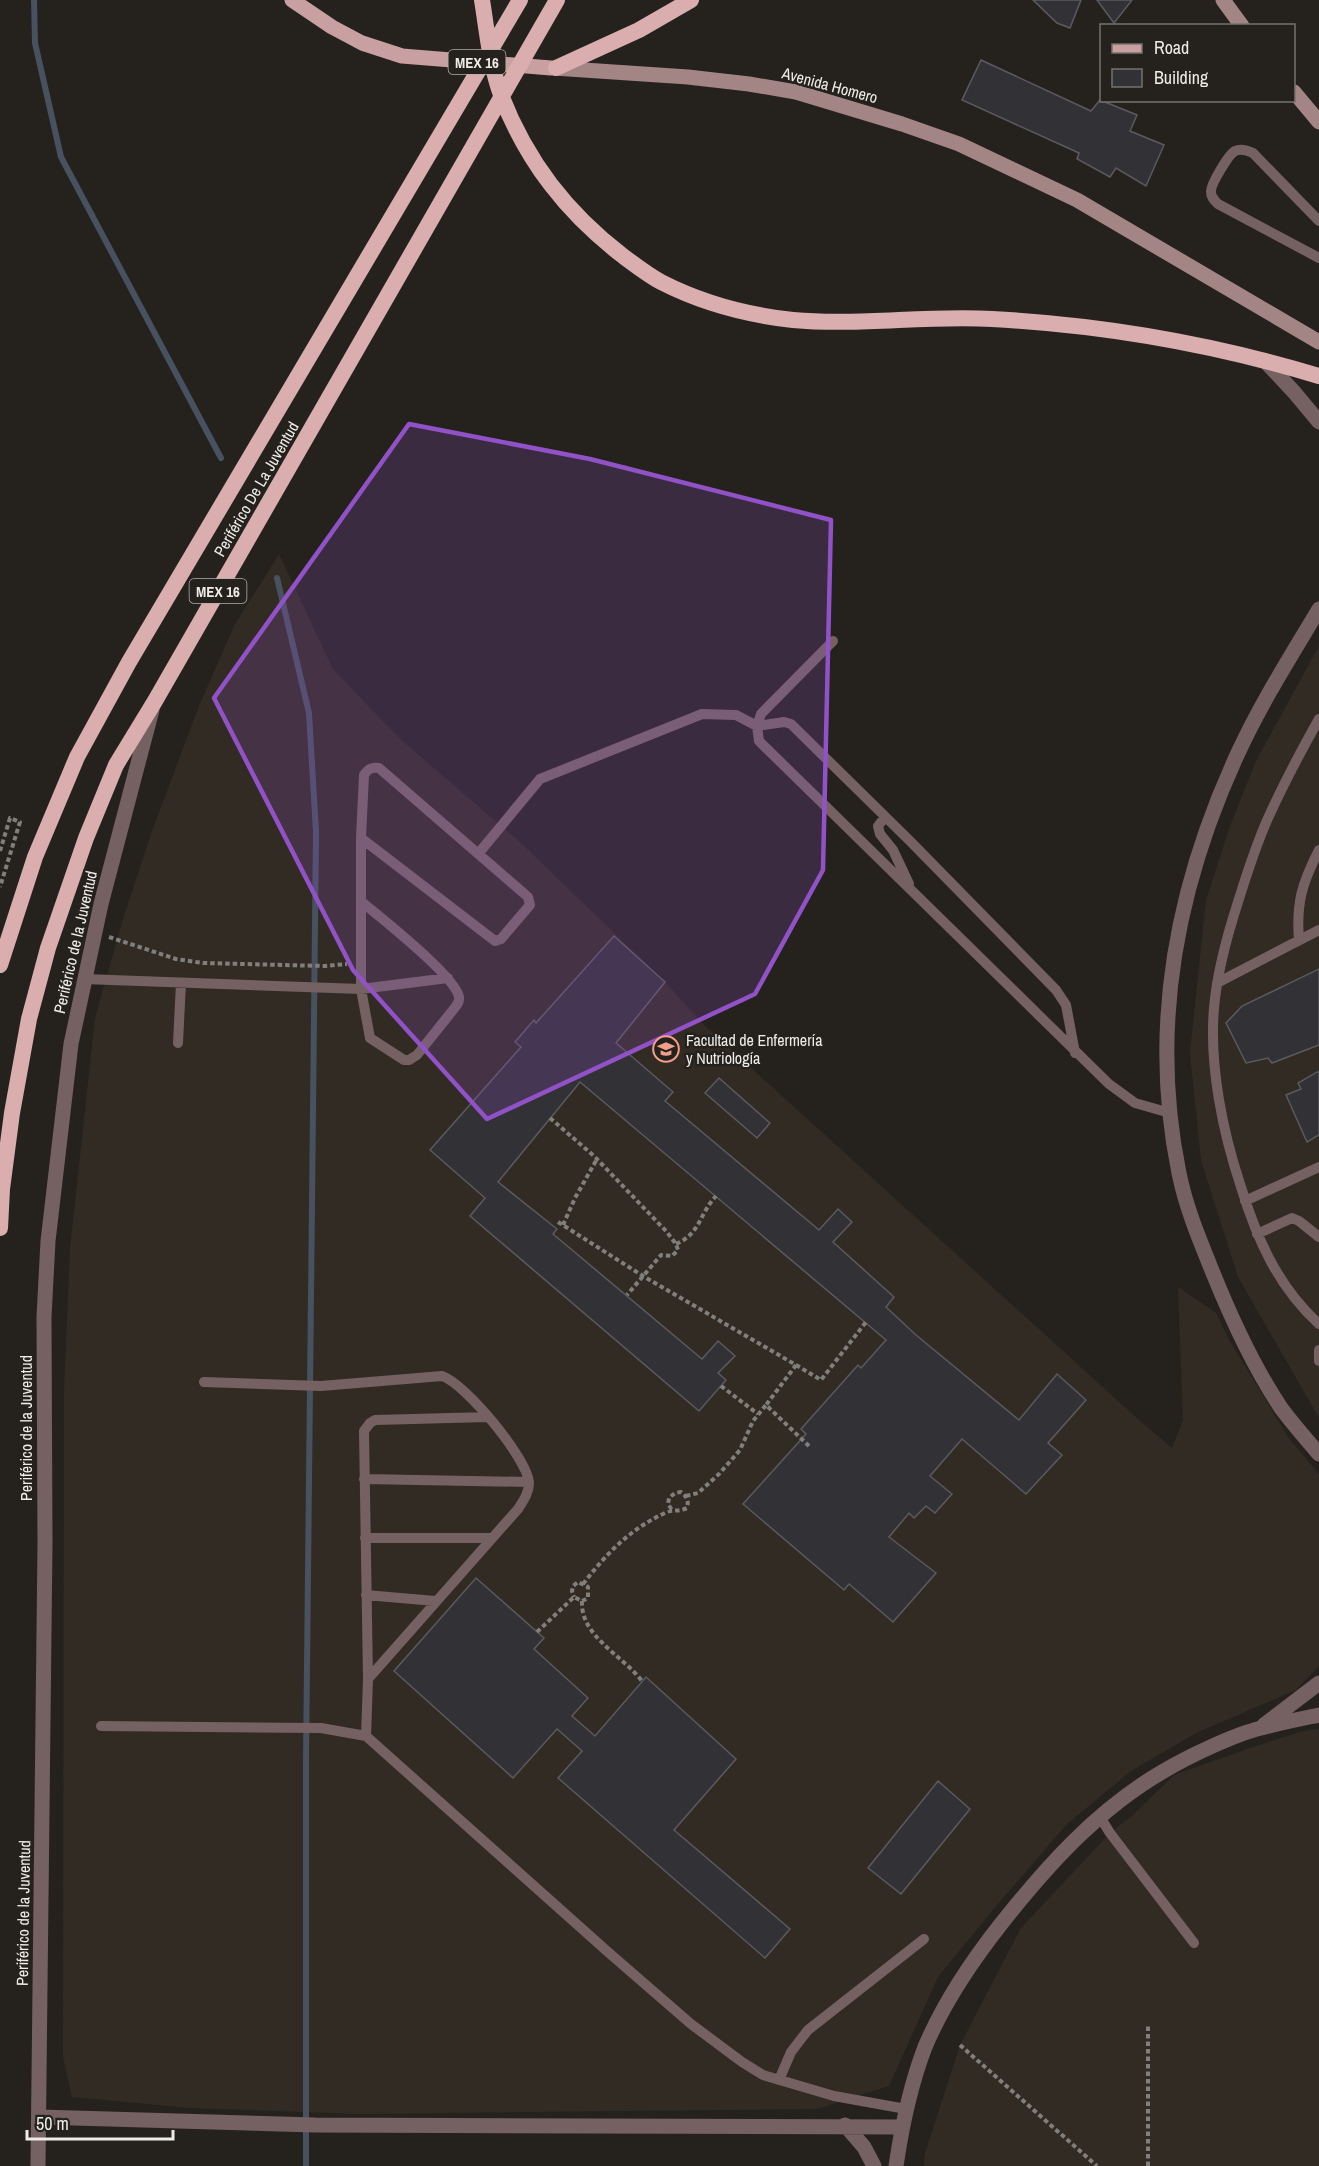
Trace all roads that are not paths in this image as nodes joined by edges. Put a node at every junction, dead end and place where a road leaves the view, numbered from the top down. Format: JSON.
{"nodes":[{"id":1,"x":292,"y":0,"type":"edge"},
{"id":2,"x":482,"y":0,"type":"edge"},
{"id":3,"x":520,"y":0,"type":"edge"},
{"id":4,"x":557,"y":0,"type":"edge"},
{"id":5,"x":691,"y":0,"type":"edge"},
{"id":6,"x":1223,"y":0,"type":"edge"},
{"id":7,"x":1241,"y":24,"type":"edge"},
{"id":8,"x":554,"y":68,"type":"junction"},
{"id":9,"x":1295,"y":94,"type":"edge"},
{"id":10,"x":1319,"y":122,"type":"edge"},
{"id":11,"x":1319,"y":221,"type":"edge"},
{"id":12,"x":1319,"y":258,"type":"edge"},
{"id":13,"x":1319,"y":342,"type":"edge"},
{"id":14,"x":1264,"y":360,"type":"junction"},
{"id":15,"x":1319,"y":376,"type":"edge"},
{"id":16,"x":1319,"y":422,"type":"edge"},
{"id":17,"x":1319,"y":609,"type":"edge"},
{"id":18,"x":833,"y":641,"type":"dead end"},
{"id":19,"x":155,"y":701,"type":"junction"},
{"id":20,"x":1319,"y":719,"type":"edge"},
{"id":21,"x":757,"y":726,"type":"junction"},
{"id":22,"x":1315,"y":736,"type":"edge"},
{"id":23,"x":885,"y":817,"type":"junction"},
{"id":24,"x":361,"y":838,"type":"junction"},
{"id":25,"x":1319,"y":850,"type":"edge"},
{"id":26,"x":478,"y":854,"type":"junction"},
{"id":27,"x":913,"y":892,"type":"junction"},
{"id":28,"x":362,"y":902,"type":"junction"},
{"id":29,"x":1319,"y":930,"type":"edge"},
{"id":30,"x":1299,"y":940,"type":"junction"},
{"id":31,"x":0,"y":965,"type":"edge"},
{"id":32,"x":448,"y":978,"type":"junction"},
{"id":33,"x":84,"y":979,"type":"junction"},
{"id":34,"x":180,"y":983,"type":"junction"},
{"id":35,"x":1217,"y":984,"type":"junction"},
{"id":36,"x":361,"y":989,"type":"junction"},
{"id":37,"x":178,"y":1043,"type":"dead end"},
{"id":38,"x":1075,"y":1053,"type":"junction"},
{"id":39,"x":1170,"y":1113,"type":"junction"},
{"id":40,"x":1319,"y":1167,"type":"edge"},
{"id":41,"x":1245,"y":1201,"type":"junction"},
{"id":42,"x":0,"y":1228,"type":"edge"},
{"id":43,"x":1257,"y":1234,"type":"junction"},
{"id":44,"x":1319,"y":1237,"type":"edge"},
{"id":45,"x":1317,"y":1318,"type":"edge"},
{"id":46,"x":1319,"y":1350,"type":"edge"},
{"id":47,"x":1319,"y":1362,"type":"edge"},
{"id":48,"x":204,"y":1382,"type":"dead end"},
{"id":49,"x":488,"y":1417,"type":"junction"},
{"id":50,"x":1319,"y":1454,"type":"edge"},
{"id":51,"x":364,"y":1479,"type":"junction"},
{"id":52,"x":529,"y":1482,"type":"junction"},
{"id":53,"x":366,"y":1538,"type":"junction"},
{"id":54,"x":491,"y":1538,"type":"junction"},
{"id":55,"x":366,"y":1595,"type":"junction"},
{"id":56,"x":435,"y":1601,"type":"junction"},
{"id":57,"x":368,"y":1679,"type":"junction"},
{"id":58,"x":1319,"y":1683,"type":"edge"},
{"id":59,"x":1319,"y":1715,"type":"edge"},
{"id":60,"x":101,"y":1726,"type":"dead end"},
{"id":61,"x":1259,"y":1728,"type":"junction"},
{"id":62,"x":366,"y":1736,"type":"junction"},
{"id":63,"x":1101,"y":1817,"type":"junction"},
{"id":64,"x":924,"y":1939,"type":"dead end"},
{"id":65,"x":1194,"y":1943,"type":"dead end"},
{"id":66,"x":779,"y":2080,"type":"junction"},
{"id":67,"x":906,"y":2109,"type":"junction"},
{"id":68,"x":39,"y":2117,"type":"junction"},
{"id":69,"x":845,"y":2125,"type":"junction"},
{"id":70,"x":901,"y":2127,"type":"junction"},
{"id":71,"x":38,"y":2166,"type":"edge"},
{"id":72,"x":874,"y":2166,"type":"edge"},
{"id":73,"x":896,"y":2166,"type":"edge"}],
"edges":[{"from":1,"to":8,"type":"main road","name":"Avenida Homero","number":"MEX 16"},
{"from":2,"to":14,"type":"highway"},
{"from":3,"to":31,"type":"highway","name":"Periférico De La Juventud","number":"MEX 16"},
{"from":4,"to":19,"type":"highway","name":"Periférico De La Juventud","number":"MEX 16"},
{"from":5,"to":8,"type":"highway"},
{"from":6,"to":7,"type":"main road"},
{"from":8,"to":13,"type":"main road","name":"Avenida Homero","number":"MEX 16"},
{"from":9,"to":10,"type":"main road"},
{"from":11,"to":12,"type":"lane"},
{"from":14,"to":15,"type":"highway"},
{"from":14,"to":16,"type":"street"},
{"from":17,"to":39,"type":"street"},
{"from":18,"to":21,"type":"lane"},
{"from":19,"to":33,"type":"street","name":"Periférico de la Juventud"},
{"from":19,"to":42,"type":"highway","name":"Periférico De La Juventud","number":"MEX 16"},
{"from":20,"to":22,"type":"lane"},
{"from":21,"to":23,"type":"lane"},
{"from":21,"to":26,"type":"lane"},
{"from":21,"to":27,"type":"lane"},
{"from":22,"to":35,"type":"lane"},
{"from":23,"to":27,"type":"lane"},
{"from":23,"to":38,"type":"lane"},
{"from":24,"to":26,"type":"lane"},
{"from":24,"to":26,"type":"lane"},
{"from":24,"to":28,"type":"lane"},
{"from":25,"to":30,"type":"lane"},
{"from":27,"to":38,"type":"lane"},
{"from":28,"to":32,"type":"lane"},
{"from":28,"to":36,"type":"lane"},
{"from":29,"to":30,"type":"lane"},
{"from":30,"to":35,"type":"lane"},
{"from":32,"to":36,"type":"lane"},
{"from":32,"to":36,"type":"lane"},
{"from":33,"to":34,"type":"lane"},
{"from":33,"to":68,"type":"street","name":"Periférico de la Juventud"},
{"from":34,"to":36,"type":"lane"},
{"from":34,"to":37,"type":"lane"},
{"from":35,"to":41,"type":"lane"},
{"from":38,"to":39,"type":"lane"},
{"from":39,"to":50,"type":"street"},
{"from":40,"to":41,"type":"lane"},
{"from":41,"to":43,"type":"lane"},
{"from":43,"to":44,"type":"lane"},
{"from":43,"to":45,"type":"lane"},
{"from":46,"to":47,"type":"lane"},
{"from":48,"to":49,"type":"lane"},
{"from":49,"to":51,"type":"lane"},
{"from":49,"to":52,"type":"lane"},
{"from":51,"to":52,"type":"lane"},
{"from":51,"to":53,"type":"lane"},
{"from":52,"to":54,"type":"lane"},
{"from":53,"to":54,"type":"lane"},
{"from":53,"to":55,"type":"lane"},
{"from":54,"to":56,"type":"lane"},
{"from":55,"to":56,"type":"lane"},
{"from":55,"to":57,"type":"lane"},
{"from":56,"to":57,"type":"lane"},
{"from":57,"to":62,"type":"lane"},
{"from":58,"to":61,"type":"street"},
{"from":59,"to":61,"type":"street"},
{"from":60,"to":62,"type":"lane"},
{"from":61,"to":63,"type":"street"},
{"from":62,"to":66,"type":"lane"},
{"from":63,"to":65,"type":"lane"},
{"from":63,"to":67,"type":"street"},
{"from":64,"to":66,"type":"lane"},
{"from":66,"to":67,"type":"lane"},
{"from":67,"to":70,"type":"street"},
{"from":68,"to":69,"type":"street"},
{"from":68,"to":71,"type":"street","name":"Periférico de la Juventud"},
{"from":69,"to":70,"type":"street"},
{"from":69,"to":72,"type":"street"},
{"from":70,"to":73,"type":"street"}]}
